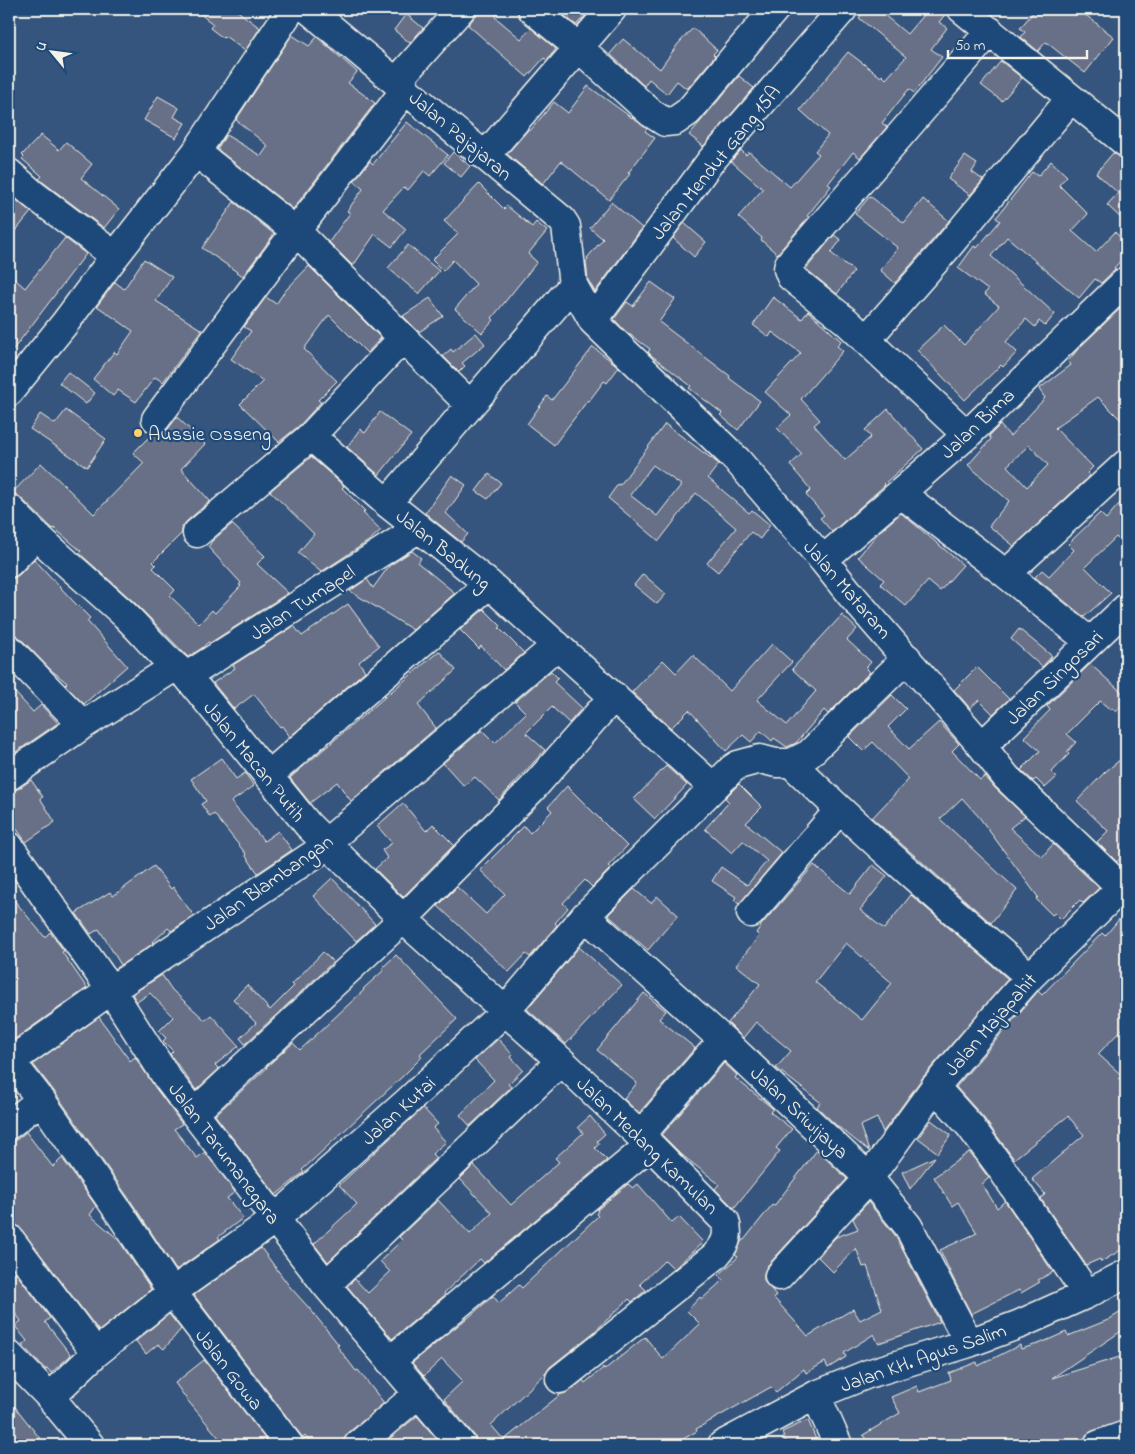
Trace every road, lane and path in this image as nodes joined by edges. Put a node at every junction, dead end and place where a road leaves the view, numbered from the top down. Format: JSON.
{"nodes":[{"id":1,"x":291,"y":9,"type":"edge"},
{"id":2,"x":308,"y":9,"type":"edge"},
{"id":3,"x":460,"y":9,"type":"edge"},
{"id":4,"x":532,"y":9,"type":"edge"},
{"id":5,"x":612,"y":9,"type":"edge"},
{"id":6,"x":775,"y":9,"type":"edge"},
{"id":7,"x":843,"y":9,"type":"edge"},
{"id":8,"x":962,"y":9,"type":"edge"},
{"id":9,"x":990,"y":31,"type":"junction"},
{"id":10,"x":578,"y":47,"type":"junction"},
{"id":11,"x":401,"y":85,"type":"junction"},
{"id":12,"x":1072,"y":98,"type":"junction"},
{"id":13,"x":1126,"y":143,"type":"edge"},
{"id":14,"x":196,"y":152,"type":"junction"},
{"id":15,"x":485,"y":156,"type":"junction"},
{"id":16,"x":9,"y":173,"type":"edge"},
{"id":17,"x":296,"y":231,"type":"junction"},
{"id":18,"x":115,"y":256,"type":"junction"},
{"id":19,"x":1126,"y":281,"type":"edge"},
{"id":20,"x":573,"y":285,"type":"junction"},
{"id":21,"x":593,"y":321,"type":"junction"},
{"id":22,"x":402,"y":339,"type":"junction"},
{"id":23,"x":866,"y":340,"type":"junction"},
{"id":24,"x":9,"y":392,"type":"edge"},
{"id":25,"x":470,"y":405,"type":"junction"},
{"id":26,"x":156,"y":419,"type":"dead end"},
{"id":27,"x":967,"y":435,"type":"junction"},
{"id":28,"x":310,"y":436,"type":"junction"},
{"id":29,"x":1126,"y":464,"type":"edge"},
{"id":30,"x":900,"y":493,"type":"junction"},
{"id":31,"x":387,"y":504,"type":"junction"},
{"id":32,"x":9,"y":508,"type":"edge"},
{"id":33,"x":419,"y":528,"type":"junction"},
{"id":34,"x":198,"y":533,"type":"dead end"},
{"id":35,"x":35,"y":536,"type":"junction"},
{"id":36,"x":823,"y":560,"type":"junction"},
{"id":37,"x":9,"y":563,"type":"edge"},
{"id":38,"x":1006,"y":574,"type":"junction"},
{"id":39,"x":489,"y":584,"type":"junction"},
{"id":40,"x":1126,"y":608,"type":"edge"},
{"id":41,"x":1090,"y":642,"type":"junction"},
{"id":42,"x":557,"y":645,"type":"junction"},
{"id":43,"x":9,"y":649,"type":"edge"},
{"id":44,"x":907,"y":658,"type":"junction"},
{"id":45,"x":181,"y":672,"type":"junction"},
{"id":46,"x":614,"y":696,"type":"junction"},
{"id":47,"x":83,"y":725,"type":"junction"},
{"id":48,"x":982,"y":746,"type":"junction"},
{"id":49,"x":791,"y":763,"type":"junction"},
{"id":50,"x":9,"y":776,"type":"edge"},
{"id":51,"x":268,"y":776,"type":"junction"},
{"id":52,"x":713,"y":787,"type":"junction"},
{"id":53,"x":839,"y":810,"type":"junction"},
{"id":54,"x":326,"y":843,"type":"junction"},
{"id":55,"x":9,"y":846,"type":"edge"},
{"id":56,"x":1125,"y":887,"type":"edge"},
{"id":57,"x":750,"y":913,"type":"dead end"},
{"id":58,"x":585,"y":916,"type":"junction"},
{"id":59,"x":403,"y":919,"type":"junction"},
{"id":60,"x":1030,"y":977,"type":"junction"},
{"id":61,"x":111,"y":990,"type":"junction"},
{"id":62,"x":505,"y":1011,"type":"junction"},
{"id":63,"x":724,"y":1040,"type":"junction"},
{"id":64,"x":10,"y":1060,"type":"edge"},
{"id":65,"x":561,"y":1061,"type":"junction"},
{"id":66,"x":935,"y":1087,"type":"junction"},
{"id":67,"x":41,"y":1100,"type":"junction"},
{"id":68,"x":194,"y":1113,"type":"junction"},
{"id":69,"x":9,"y":1125,"type":"edge"},
{"id":70,"x":645,"y":1140,"type":"junction"},
{"id":71,"x":870,"y":1178,"type":"junction"},
{"id":72,"x":275,"y":1220,"type":"junction"},
{"id":73,"x":9,"y":1238,"type":"edge"},
{"id":74,"x":1126,"y":1274,"type":"edge"},
{"id":75,"x":779,"y":1276,"type":"dead end"},
{"id":76,"x":326,"y":1284,"type":"junction"},
{"id":77,"x":172,"y":1292,"type":"junction"},
{"id":78,"x":1087,"y":1294,"type":"junction"},
{"id":79,"x":969,"y":1343,"type":"junction"},
{"id":80,"x":96,"y":1353,"type":"junction"},
{"id":81,"x":9,"y":1355,"type":"edge"},
{"id":82,"x":390,"y":1360,"type":"junction"},
{"id":83,"x":560,"y":1378,"type":"dead end"},
{"id":84,"x":418,"y":1394,"type":"junction"},
{"id":85,"x":816,"y":1395,"type":"junction"},
{"id":86,"x":50,"y":1396,"type":"junction"},
{"id":87,"x":1126,"y":1436,"type":"edge"},
{"id":88,"x":90,"y":1445,"type":"edge"},
{"id":89,"x":289,"y":1445,"type":"edge"},
{"id":90,"x":358,"y":1445,"type":"edge"},
{"id":91,"x":462,"y":1445,"type":"edge"},
{"id":92,"x":722,"y":1445,"type":"edge"},
{"id":93,"x":838,"y":1445,"type":"edge"},
{"id":94,"x":1098,"y":1445,"type":"edge"}],
"edges":[{"from":1,"to":14,"type":"street"},
{"from":2,"to":11,"type":"street","name":"Jalan Pajajaran"},
{"from":3,"to":11,"type":"street"},
{"from":4,"to":10,"type":"street"},
{"from":5,"to":10,"type":"street"},
{"from":6,"to":10,"type":"street"},
{"from":7,"to":21,"type":"street","name":"Jalan Mendut Gang 15A"},
{"from":8,"to":9,"type":"street"},
{"from":9,"to":12,"type":"street"},
{"from":9,"to":23,"type":"street"},
{"from":10,"to":15,"type":"street"},
{"from":11,"to":15,"type":"street","name":"Jalan Pajajaran"},
{"from":11,"to":17,"type":"street"},
{"from":12,"to":13,"type":"street"},
{"from":12,"to":23,"type":"street"},
{"from":14,"to":17,"type":"street"},
{"from":14,"to":18,"type":"street"},
{"from":15,"to":20,"type":"street","name":"Jalan Pajajaran"},
{"from":16,"to":18,"type":"street"},
{"from":17,"to":22,"type":"street"},
{"from":17,"to":26,"type":"street"},
{"from":18,"to":24,"type":"street"},
{"from":19,"to":27,"type":"street","name":"Jalan Bima"},
{"from":20,"to":21,"type":"street","name":"Jalan Mataram"},
{"from":20,"to":25,"type":"street","name":"Jalan Badung"},
{"from":21,"to":36,"type":"street","name":"Jalan Mataram"},
{"from":22,"to":25,"type":"street"},
{"from":22,"to":28,"type":"street"},
{"from":23,"to":27,"type":"street"},
{"from":25,"to":31,"type":"street","name":"Jalan Badung"},
{"from":27,"to":30,"type":"street","name":"Jalan Bima"},
{"from":28,"to":31,"type":"street"},
{"from":28,"to":34,"type":"street"},
{"from":29,"to":38,"type":"street"},
{"from":30,"to":36,"type":"street","name":"Jalan Bima"},
{"from":30,"to":38,"type":"street"},
{"from":31,"to":33,"type":"street","name":"Jalan Badung"},
{"from":32,"to":35,"type":"street","name":"Jalan Macan Putih"},
{"from":33,"to":39,"type":"street","name":"Jalan Badung"},
{"from":33,"to":45,"type":"street","name":"Jalan Tumapel"},
{"from":35,"to":37,"type":"street"},
{"from":35,"to":45,"type":"street","name":"Jalan Macan Putih"},
{"from":36,"to":44,"type":"street","name":"Jalan Mataram"},
{"from":38,"to":41,"type":"street"},
{"from":39,"to":42,"type":"street","name":"Jalan Badung"},
{"from":39,"to":51,"type":"street"},
{"from":40,"to":41,"type":"street","name":"Jalan Singosari"},
{"from":41,"to":48,"type":"street","name":"Jalan Singosari"},
{"from":42,"to":46,"type":"street","name":"Jalan Badung"},
{"from":42,"to":54,"type":"street","name":"Jalan Blambangan"},
{"from":43,"to":47,"type":"street"},
{"from":44,"to":48,"type":"street","name":"Jalan Mataram"},
{"from":44,"to":49,"type":"street"},
{"from":45,"to":47,"type":"street","name":"Jalan Tumapel"},
{"from":45,"to":51,"type":"street","name":"Jalan Macan Putih"},
{"from":46,"to":52,"type":"street","name":"Jalan Badung"},
{"from":46,"to":59,"type":"street"},
{"from":47,"to":50,"type":"street","name":"Jalan Tumapel"},
{"from":48,"to":56,"type":"street","name":"Jalan Mataram"},
{"from":49,"to":52,"type":"street","name":"Jalan Kutai"},
{"from":49,"to":53,"type":"street"},
{"from":51,"to":54,"type":"street","name":"Jalan Macan Putih"},
{"from":52,"to":58,"type":"street","name":"Jalan Kutai"},
{"from":53,"to":57,"type":"street"},
{"from":53,"to":60,"type":"street"},
{"from":54,"to":59,"type":"street","name":"Jalan Macan Putih"},
{"from":54,"to":61,"type":"street","name":"Jalan Blambangan"},
{"from":55,"to":61,"type":"street","name":"Jalan Tarumanegara"},
{"from":56,"to":60,"type":"street","name":"Jalan Majapahit"},
{"from":58,"to":62,"type":"street","name":"Jalan Kutai"},
{"from":58,"to":63,"type":"street","name":"Jalan Sriwijaya"},
{"from":59,"to":62,"type":"street","name":"Jalan Macan Putih"},
{"from":59,"to":68,"type":"street"},
{"from":60,"to":66,"type":"street","name":"Jalan Majapahit"},
{"from":61,"to":64,"type":"street","name":"Jalan Blambangan"},
{"from":61,"to":68,"type":"street","name":"Jalan Tarumanegara"},
{"from":62,"to":65,"type":"street","name":"Jalan Medang Kamulan"},
{"from":62,"to":72,"type":"street","name":"Jalan Kutai"},
{"from":63,"to":70,"type":"street"},
{"from":63,"to":71,"type":"street","name":"Jalan Sriwijaya"},
{"from":64,"to":67,"type":"street","name":"Jalan Gowa"},
{"from":65,"to":70,"type":"street","name":"Jalan Medang Kamulan"},
{"from":65,"to":76,"type":"street"},
{"from":66,"to":71,"type":"street","name":"Jalan Majapahit"},
{"from":66,"to":78,"type":"street"},
{"from":67,"to":69,"type":"street"},
{"from":67,"to":77,"type":"street","name":"Jalan Gowa"},
{"from":68,"to":72,"type":"street","name":"Jalan Tarumanegara"},
{"from":70,"to":82,"type":"street"},
{"from":70,"to":83,"type":"street","name":"Jalan Medang Kamulan"},
{"from":71,"to":75,"type":"street","name":"Jalan Majapahit"},
{"from":71,"to":79,"type":"street","name":"Jalan Sriwijaya"},
{"from":72,"to":76,"type":"street","name":"Jalan Tarumanegara"},
{"from":72,"to":77,"type":"street","name":"Jalan Kutai"},
{"from":73,"to":80,"type":"street"},
{"from":74,"to":78,"type":"street","name":"Jalan KH. Agus Salim"},
{"from":76,"to":82,"type":"street","name":"Jalan Tarumanegara"},
{"from":77,"to":80,"type":"street","name":"Jalan Kutai"},
{"from":77,"to":89,"type":"street","name":"Jalan Gowa"},
{"from":78,"to":79,"type":"street","name":"Jalan KH. Agus Salim"},
{"from":79,"to":85,"type":"street","name":"Jalan KH. Agus Salim"},
{"from":80,"to":86,"type":"street","name":"Jalan Kutai"},
{"from":81,"to":86,"type":"street"},
{"from":82,"to":84,"type":"street","name":"Jalan Tarumanegara"},
{"from":84,"to":90,"type":"street"},
{"from":84,"to":91,"type":"street","name":"Jalan Tarumanegara"},
{"from":85,"to":92,"type":"street","name":"Jalan KH. Agus Salim"},
{"from":85,"to":93,"type":"street"},
{"from":86,"to":88,"type":"street"},
{"from":87,"to":94,"type":"street"}]}
